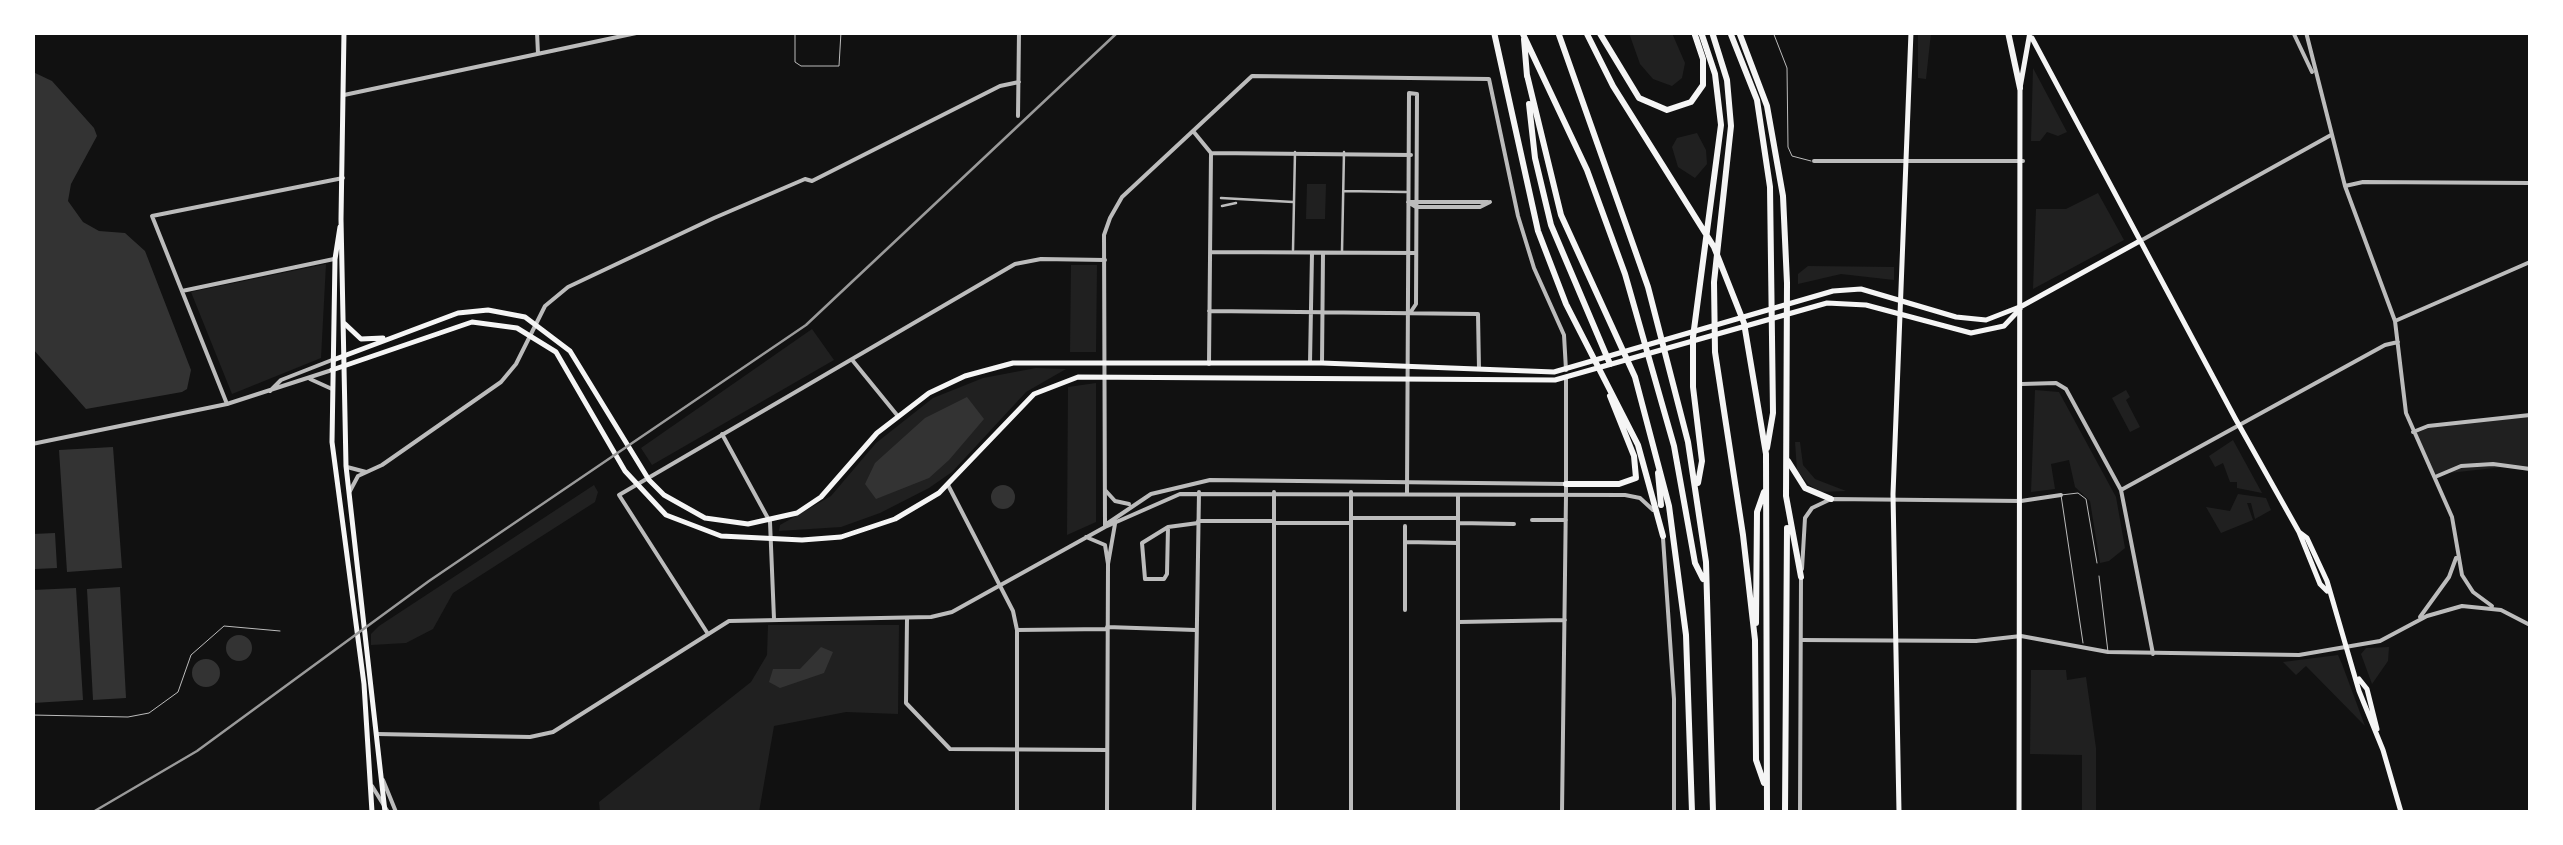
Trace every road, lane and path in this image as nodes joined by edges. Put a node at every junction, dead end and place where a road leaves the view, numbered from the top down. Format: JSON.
{"nodes":[{"id":1,"x":344,"y":32,"type":"edge"},
{"id":2,"x":537,"y":32,"type":"edge"},
{"id":3,"x":641,"y":32,"type":"edge"},
{"id":4,"x":795,"y":32,"type":"edge"},
{"id":5,"x":841,"y":32,"type":"edge"},
{"id":6,"x":1019,"y":32,"type":"edge"},
{"id":7,"x":1494,"y":32,"type":"edge"},
{"id":8,"x":1523,"y":32,"type":"edge"},
{"id":9,"x":1558,"y":32,"type":"edge"},
{"id":10,"x":1586,"y":32,"type":"edge"},
{"id":11,"x":1599,"y":32,"type":"edge"},
{"id":12,"x":1698,"y":32,"type":"edge"},
{"id":13,"x":1712,"y":32,"type":"edge"},
{"id":14,"x":1730,"y":32,"type":"edge"},
{"id":15,"x":1739,"y":32,"type":"edge"},
{"id":16,"x":1773,"y":32,"type":"edge"},
{"id":17,"x":1911,"y":32,"type":"edge"},
{"id":18,"x":2008,"y":32,"type":"edge"},
{"id":19,"x":2294,"y":32,"type":"edge"},
{"id":20,"x":2306,"y":32,"type":"edge"},
{"id":21,"x":631,"y":34,"type":"edge"},
{"id":22,"x":2031,"y":35,"type":"edge"},
{"id":23,"x":538,"y":54,"type":"junction"},
{"id":24,"x":1526,"y":74,"type":"junction"},
{"id":25,"x":2314,"y":76,"type":"junction"},
{"id":26,"x":1019,"y":82,"type":"junction"},
{"id":27,"x":2020,"y":88,"type":"junction"},
{"id":28,"x":344,"y":95,"type":"junction"},
{"id":29,"x":1018,"y":116,"type":"dead end"},
{"id":30,"x":1193,"y":131,"type":"junction"},
{"id":31,"x":2330,"y":136,"type":"junction"},
{"id":32,"x":1295,"y":152,"type":"junction"},
{"id":33,"x":1344,"y":152,"type":"junction"},
{"id":34,"x":1211,"y":153,"type":"junction"},
{"id":35,"x":1416,"y":154,"type":"junction"},
{"id":36,"x":1408,"y":155,"type":"junction"},
{"id":37,"x":1814,"y":161,"type":"joint"},
{"id":38,"x":1906,"y":161,"type":"junction"},
{"id":39,"x":2023,"y":161,"type":"junction"},
{"id":40,"x":342,"y":178,"type":"junction"},
{"id":41,"x":2530,"y":183,"type":"edge"},
{"id":42,"x":2344,"y":186,"type":"junction"},
{"id":43,"x":1343,"y":191,"type":"junction"},
{"id":44,"x":1408,"y":192,"type":"junction"},
{"id":45,"x":1210,"y":198,"type":"junction"},
{"id":46,"x":1237,"y":202,"type":"junction"},
{"id":47,"x":1294,"y":202,"type":"junction"},
{"id":48,"x":1408,"y":202,"type":"junction"},
{"id":49,"x":1416,"y":204,"type":"junction"},
{"id":50,"x":1210,"y":206,"type":"junction"},
{"id":51,"x":342,"y":219,"type":"junction"},
{"id":52,"x":2138,"y":242,"type":"junction"},
{"id":53,"x":1210,"y":252,"type":"junction"},
{"id":54,"x":1293,"y":252,"type":"junction"},
{"id":55,"x":1312,"y":253,"type":"junction"},
{"id":56,"x":1323,"y":253,"type":"junction"},
{"id":57,"x":1342,"y":253,"type":"junction"},
{"id":58,"x":1407,"y":253,"type":"junction"},
{"id":59,"x":1415,"y":253,"type":"junction"},
{"id":60,"x":335,"y":259,"type":"junction"},
{"id":61,"x":1105,"y":260,"type":"junction"},
{"id":62,"x":2530,"y":262,"type":"edge"},
{"id":63,"x":182,"y":291,"type":"junction"},
{"id":64,"x":1902,"y":300,"type":"junction"},
{"id":65,"x":1786,"y":302,"type":"junction"},
{"id":66,"x":2022,"y":306,"type":"junction"},
{"id":67,"x":1209,"y":311,"type":"junction"},
{"id":68,"x":1788,"y":312,"type":"junction"},
{"id":69,"x":1311,"y":313,"type":"junction"},
{"id":70,"x":1322,"y":313,"type":"junction"},
{"id":71,"x":1410,"y":313,"type":"junction"},
{"id":72,"x":1901,"y":316,"type":"junction"},
{"id":73,"x":2394,"y":321,"type":"junction"},
{"id":74,"x":536,"y":322,"type":"junction"},
{"id":75,"x":345,"y":324,"type":"junction"},
{"id":76,"x":530,"y":334,"type":"junction"},
{"id":77,"x":396,"y":336,"type":"junction"},
{"id":78,"x":2398,"y":342,"type":"junction"},
{"id":79,"x":345,"y":356,"type":"junction"},
{"id":80,"x":851,"y":359,"type":"junction"},
{"id":81,"x":332,"y":360,"type":"junction"},
{"id":82,"x":1610,"y":362,"type":"junction"},
{"id":83,"x":1105,"y":363,"type":"junction"},
{"id":84,"x":1210,"y":364,"type":"junction"},
{"id":85,"x":1310,"y":364,"type":"junction"},
{"id":86,"x":1322,"y":364,"type":"junction"},
{"id":87,"x":1409,"y":366,"type":"junction"},
{"id":88,"x":345,"y":368,"type":"junction"},
{"id":89,"x":1478,"y":368,"type":"junction"},
{"id":90,"x":332,"y":370,"type":"junction"},
{"id":91,"x":1105,"y":376,"type":"junction"},
{"id":92,"x":1549,"y":376,"type":"junction"},
{"id":93,"x":306,"y":379,"type":"junction"},
{"id":94,"x":1409,"y":381,"type":"junction"},
{"id":95,"x":1605,"y":381,"type":"junction"},
{"id":96,"x":2022,"y":384,"type":"junction"},
{"id":97,"x":332,"y":389,"type":"junction"},
{"id":98,"x":269,"y":391,"type":"junction"},
{"id":99,"x":226,"y":404,"type":"junction"},
{"id":100,"x":898,"y":415,"type":"junction"},
{"id":101,"x":2530,"y":415,"type":"edge"},
{"id":102,"x":2239,"y":424,"type":"junction"},
{"id":103,"x":2414,"y":432,"type":"junction"},
{"id":104,"x":722,"y":434,"type":"junction"},
{"id":105,"x":1653,"y":437,"type":"junction"},
{"id":106,"x":32,"y":444,"type":"edge"},
{"id":107,"x":1766,"y":454,"type":"junction"},
{"id":108,"x":1786,"y":455,"type":"junction"},
{"id":109,"x":346,"y":466,"type":"junction"},
{"id":110,"x":2530,"y":469,"type":"edge"},
{"id":111,"x":371,"y":472,"type":"junction"},
{"id":112,"x":2434,"y":477,"type":"junction"},
{"id":113,"x":1407,"y":483,"type":"junction"},
{"id":114,"x":1566,"y":484,"type":"junction"},
{"id":115,"x":948,"y":485,"type":"junction"},
{"id":116,"x":1765,"y":487,"type":"junction"},
{"id":117,"x":1696,"y":488,"type":"junction"},
{"id":118,"x":1105,"y":490,"type":"junction"},
{"id":119,"x":2121,"y":490,"type":"junction"},
{"id":120,"x":1198,"y":492,"type":"junction"},
{"id":121,"x":1274,"y":492,"type":"junction"},
{"id":122,"x":1351,"y":492,"type":"junction"},
{"id":123,"x":1407,"y":494,"type":"junction"},
{"id":124,"x":1458,"y":495,"type":"junction"},
{"id":125,"x":1566,"y":495,"type":"junction"},
{"id":126,"x":2062,"y":496,"type":"junction"},
{"id":127,"x":348,"y":498,"type":"junction"},
{"id":128,"x":1832,"y":499,"type":"junction"},
{"id":129,"x":1894,"y":500,"type":"junction"},
{"id":130,"x":2021,"y":501,"type":"junction"},
{"id":131,"x":1134,"y":504,"type":"junction"},
{"id":132,"x":1351,"y":520,"type":"junction"},
{"id":133,"x":1532,"y":520,"type":"dead end"},
{"id":134,"x":1566,"y":520,"type":"junction"},
{"id":135,"x":1458,"y":521,"type":"junction"},
{"id":136,"x":770,"y":522,"type":"junction"},
{"id":137,"x":1198,"y":522,"type":"junction"},
{"id":138,"x":1274,"y":522,"type":"junction"},
{"id":139,"x":1115,"y":524,"type":"junction"},
{"id":140,"x":1514,"y":524,"type":"dead end"},
{"id":141,"x":1105,"y":526,"type":"junction"},
{"id":142,"x":1405,"y":526,"type":"dead end"},
{"id":143,"x":1168,"y":527,"type":"junction"},
{"id":144,"x":1663,"y":536,"type":"junction"},
{"id":145,"x":1086,"y":537,"type":"junction"},
{"id":146,"x":773,"y":539,"type":"junction"},
{"id":147,"x":1405,"y":542,"type":"junction"},
{"id":148,"x":1458,"y":543,"type":"junction"},
{"id":149,"x":2456,"y":558,"type":"junction"},
{"id":150,"x":2096,"y":563,"type":"dead end"},
{"id":151,"x":1108,"y":564,"type":"junction"},
{"id":152,"x":2099,"y":576,"type":"dead end"},
{"id":153,"x":1801,"y":577,"type":"junction"},
{"id":154,"x":1704,"y":582,"type":"junction"},
{"id":155,"x":998,"y":586,"type":"junction"},
{"id":156,"x":1405,"y":610,"type":"dead end"},
{"id":157,"x":2501,"y":610,"type":"junction"},
{"id":158,"x":907,"y":617,"type":"junction"},
{"id":159,"x":774,"y":618,"type":"junction"},
{"id":160,"x":1565,"y":620,"type":"junction"},
{"id":161,"x":2418,"y":620,"type":"junction"},
{"id":162,"x":1458,"y":622,"type":"junction"},
{"id":163,"x":2530,"y":625,"type":"edge"},
{"id":164,"x":1107,"y":628,"type":"junction"},
{"id":165,"x":1017,"y":630,"type":"junction"},
{"id":166,"x":1196,"y":630,"type":"junction"},
{"id":167,"x":280,"y":631,"type":"dead end"},
{"id":168,"x":708,"y":634,"type":"junction"},
{"id":169,"x":2020,"y":636,"type":"junction"},
{"id":170,"x":1755,"y":640,"type":"junction"},
{"id":171,"x":1801,"y":640,"type":"junction"},
{"id":172,"x":1896,"y":640,"type":"junction"},
{"id":173,"x":2083,"y":646,"type":"junction"},
{"id":174,"x":2347,"y":646,"type":"junction"},
{"id":175,"x":2108,"y":652,"type":"junction"},
{"id":176,"x":2153,"y":654,"type":"junction"},
{"id":177,"x":32,"y":716,"type":"edge"},
{"id":178,"x":377,"y":734,"type":"junction"},
{"id":179,"x":1017,"y":750,"type":"junction"},
{"id":180,"x":1107,"y":750,"type":"junction"},
{"id":181,"x":382,"y":778,"type":"junction"},
{"id":182,"x":372,"y":786,"type":"junction"},
{"id":183,"x":1767,"y":790,"type":"junction"},
{"id":184,"x":386,"y":810,"type":"edge"},
{"id":185,"x":372,"y":812,"type":"edge"},
{"id":186,"x":396,"y":812,"type":"edge"},
{"id":187,"x":1017,"y":812,"type":"edge"},
{"id":188,"x":1107,"y":812,"type":"edge"},
{"id":189,"x":1194,"y":812,"type":"edge"},
{"id":190,"x":1274,"y":812,"type":"edge"},
{"id":191,"x":1351,"y":812,"type":"edge"},
{"id":192,"x":1458,"y":812,"type":"edge"},
{"id":193,"x":1562,"y":812,"type":"edge"},
{"id":194,"x":1674,"y":812,"type":"edge"},
{"id":195,"x":1692,"y":812,"type":"edge"},
{"id":196,"x":1712,"y":812,"type":"edge"},
{"id":197,"x":1766,"y":812,"type":"edge"},
{"id":198,"x":1786,"y":812,"type":"edge"},
{"id":199,"x":1800,"y":812,"type":"edge"},
{"id":200,"x":1899,"y":812,"type":"edge"},
{"id":201,"x":2019,"y":812,"type":"edge"},
{"id":202,"x":2401,"y":812,"type":"edge"}],
"edges":[{"from":1,"to":28,"type":"main road"},
{"from":2,"to":23,"type":"street"},
{"from":3,"to":21,"type":"street"},
{"from":4,"to":5,"type":"lane"},
{"from":6,"to":26,"type":"street"},
{"from":7,"to":95,"type":"highway"},
{"from":8,"to":24,"type":"highway"},
{"from":8,"to":154,"type":"highway"},
{"from":9,"to":117,"type":"highway"},
{"from":10,"to":107,"type":"highway"},
{"from":11,"to":12,"type":"highway"},
{"from":12,"to":117,"type":"highway"},
{"from":13,"to":170,"type":"highway"},
{"from":14,"to":107,"type":"highway"},
{"from":15,"to":108,"type":"highway"},
{"from":16,"to":37,"type":"lane"},
{"from":17,"to":38,"type":"main road"},
{"from":18,"to":27,"type":"highway"},
{"from":19,"to":25,"type":"street"},
{"from":20,"to":25,"type":"street"},
{"from":21,"to":23,"type":"street"},
{"from":22,"to":27,"type":"main road"},
{"from":22,"to":52,"type":"main road"},
{"from":23,"to":28,"type":"street"},
{"from":24,"to":82,"type":"highway"},
{"from":24,"to":105,"type":"highway"},
{"from":25,"to":31,"type":"street"},
{"from":26,"to":29,"type":"street"},
{"from":26,"to":74,"type":"street"},
{"from":27,"to":39,"type":"main road"},
{"from":28,"to":40,"type":"main road"},
{"from":30,"to":34,"type":"street"},
{"from":30,"to":61,"type":"street"},
{"from":30,"to":114,"type":"street"},
{"from":31,"to":42,"type":"street"},
{"from":31,"to":52,"type":"street"},
{"from":32,"to":33,"type":"street"},
{"from":32,"to":34,"type":"street"},
{"from":32,"to":47,"type":"street"},
{"from":33,"to":36,"type":"street"},
{"from":33,"to":43,"type":"street"},
{"from":34,"to":45,"type":"street"},
{"from":35,"to":36,"type":"street"},
{"from":35,"to":36,"type":"street"},
{"from":35,"to":49,"type":"street"},
{"from":36,"to":44,"type":"street"},
{"from":37,"to":38,"type":"street"},
{"from":38,"to":39,"type":"street"},
{"from":38,"to":64,"type":"main road"},
{"from":39,"to":66,"type":"main road"},
{"from":40,"to":51,"type":"main road"},
{"from":40,"to":63,"type":"street"},
{"from":41,"to":42,"type":"street"},
{"from":42,"to":73,"type":"street"},
{"from":43,"to":44,"type":"street"},
{"from":43,"to":57,"type":"street"},
{"from":44,"to":48,"type":"street"},
{"from":45,"to":46,"type":"street"},
{"from":45,"to":50,"type":"street"},
{"from":46,"to":47,"type":"street"},
{"from":46,"to":50,"type":"street"},
{"from":47,"to":54,"type":"street"},
{"from":48,"to":49,"type":"street"},
{"from":48,"to":58,"type":"street"},
{"from":49,"to":49,"type":"street"},
{"from":49,"to":59,"type":"street"},
{"from":50,"to":53,"type":"street"},
{"from":51,"to":60,"type":"main road"},
{"from":51,"to":75,"type":"main road"},
{"from":52,"to":66,"type":"main road"},
{"from":52,"to":102,"type":"main road"},
{"from":53,"to":54,"type":"street"},
{"from":53,"to":67,"type":"street"},
{"from":54,"to":55,"type":"street"},
{"from":55,"to":56,"type":"street"},
{"from":55,"to":69,"type":"street"},
{"from":56,"to":57,"type":"street"},
{"from":56,"to":70,"type":"street"},
{"from":57,"to":58,"type":"street"},
{"from":58,"to":59,"type":"street"},
{"from":58,"to":71,"type":"street"},
{"from":59,"to":71,"type":"street"},
{"from":60,"to":63,"type":"street"},
{"from":60,"to":81,"type":"main road"},
{"from":61,"to":80,"type":"street"},
{"from":61,"to":83,"type":"street"},
{"from":62,"to":73,"type":"street"},
{"from":63,"to":99,"type":"street"},
{"from":64,"to":65,"type":"main road"},
{"from":64,"to":66,"type":"main road"},
{"from":64,"to":72,"type":"main road"},
{"from":65,"to":68,"type":"highway"},
{"from":65,"to":82,"type":"main road"},
{"from":66,"to":72,"type":"main road"},
{"from":66,"to":96,"type":"main road"},
{"from":67,"to":69,"type":"street"},
{"from":67,"to":84,"type":"street"},
{"from":68,"to":72,"type":"main road"},
{"from":68,"to":82,"type":"main road"},
{"from":68,"to":198,"type":"highway"},
{"from":69,"to":70,"type":"street"},
{"from":69,"to":85,"type":"street"},
{"from":70,"to":71,"type":"street"},
{"from":70,"to":86,"type":"street"},
{"from":71,"to":87,"type":"street"},
{"from":71,"to":89,"type":"street"},
{"from":72,"to":129,"type":"main road"},
{"from":73,"to":78,"type":"street"},
{"from":74,"to":76,"type":"street"},
{"from":74,"to":77,"type":"main road"},
{"from":74,"to":136,"type":"main road"},
{"from":75,"to":77,"type":"main road"},
{"from":75,"to":79,"type":"main road"},
{"from":76,"to":88,"type":"main road"},
{"from":76,"to":111,"type":"street"},
{"from":76,"to":146,"type":"main road"},
{"from":77,"to":79,"type":"main road"},
{"from":78,"to":102,"type":"street"},
{"from":78,"to":103,"type":"street"},
{"from":79,"to":81,"type":"main road"},
{"from":79,"to":88,"type":"main road"},
{"from":80,"to":100,"type":"street"},
{"from":80,"to":104,"type":"street"},
{"from":81,"to":90,"type":"main road"},
{"from":81,"to":98,"type":"street"},
{"from":82,"to":92,"type":"main road"},
{"from":83,"to":84,"type":"main road"},
{"from":83,"to":91,"type":"street"},
{"from":83,"to":100,"type":"main road"},
{"from":84,"to":85,"type":"main road"},
{"from":85,"to":86,"type":"main road"},
{"from":86,"to":87,"type":"main road"},
{"from":87,"to":89,"type":"main road"},
{"from":87,"to":94,"type":"street"},
{"from":88,"to":90,"type":"main road"},
{"from":88,"to":109,"type":"main road"},
{"from":89,"to":92,"type":"main road"},
{"from":90,"to":93,"type":"street"},
{"from":90,"to":97,"type":"main road"},
{"from":91,"to":94,"type":"main road"},
{"from":91,"to":115,"type":"main road"},
{"from":91,"to":118,"type":"street"},
{"from":92,"to":94,"type":"main road"},
{"from":93,"to":97,"type":"street"},
{"from":93,"to":98,"type":"street"},
{"from":94,"to":113,"type":"street"},
{"from":95,"to":114,"type":"highway"},
{"from":95,"to":144,"type":"highway"},
{"from":96,"to":119,"type":"street"},
{"from":96,"to":130,"type":"main road"},
{"from":97,"to":182,"type":"main road"},
{"from":98,"to":99,"type":"street"},
{"from":99,"to":106,"type":"street"},
{"from":100,"to":136,"type":"main road"},
{"from":101,"to":103,"type":"street"},
{"from":102,"to":119,"type":"street"},
{"from":102,"to":174,"type":"main road"},
{"from":103,"to":112,"type":"street"},
{"from":104,"to":136,"type":"street"},
{"from":104,"to":168,"type":"street"},
{"from":105,"to":144,"type":"highway"},
{"from":105,"to":195,"type":"highway"},
{"from":107,"to":116,"type":"highway"},
{"from":108,"to":128,"type":"highway"},
{"from":108,"to":153,"type":"highway"},
{"from":109,"to":111,"type":"street"},
{"from":109,"to":127,"type":"main road"},
{"from":110,"to":112,"type":"street"},
{"from":111,"to":127,"type":"street"},
{"from":112,"to":149,"type":"street"},
{"from":113,"to":114,"type":"street"},
{"from":113,"to":123,"type":"street"},
{"from":113,"to":131,"type":"street"},
{"from":114,"to":125,"type":"street"},
{"from":115,"to":146,"type":"main road"},
{"from":115,"to":155,"type":"street"},
{"from":116,"to":170,"type":"highway"},
{"from":116,"to":183,"type":"highway"},
{"from":117,"to":154,"type":"highway"},
{"from":118,"to":131,"type":"street"},
{"from":118,"to":141,"type":"street"},
{"from":119,"to":176,"type":"street"},
{"from":120,"to":121,"type":"street"},
{"from":120,"to":137,"type":"street"},
{"from":120,"to":139,"type":"street"},
{"from":121,"to":122,"type":"street"},
{"from":121,"to":138,"type":"street"},
{"from":122,"to":123,"type":"street"},
{"from":122,"to":132,"type":"street"},
{"from":123,"to":124,"type":"street"},
{"from":124,"to":125,"type":"street"},
{"from":124,"to":135,"type":"street"},
{"from":125,"to":134,"type":"street"},
{"from":125,"to":144,"type":"street"},
{"from":126,"to":130,"type":"street"},
{"from":126,"to":150,"type":"lane"},
{"from":126,"to":173,"type":"lane"},
{"from":127,"to":178,"type":"main road"},
{"from":128,"to":129,"type":"street"},
{"from":128,"to":153,"type":"street"},
{"from":129,"to":130,"type":"street"},
{"from":129,"to":172,"type":"main road"},
{"from":130,"to":169,"type":"main road"},
{"from":131,"to":141,"type":"street"},
{"from":132,"to":135,"type":"street"},
{"from":132,"to":138,"type":"street"},
{"from":132,"to":191,"type":"street"},
{"from":133,"to":134,"type":"street"},
{"from":134,"to":160,"type":"street"},
{"from":135,"to":140,"type":"street"},
{"from":135,"to":148,"type":"street"},
{"from":136,"to":146,"type":"street"},
{"from":137,"to":138,"type":"street"},
{"from":137,"to":143,"type":"street"},
{"from":137,"to":166,"type":"street"},
{"from":138,"to":190,"type":"street"},
{"from":139,"to":141,"type":"street"},
{"from":139,"to":151,"type":"street"},
{"from":141,"to":145,"type":"street"},
{"from":142,"to":147,"type":"street"},
{"from":143,"to":143,"type":"street"},
{"from":144,"to":194,"type":"street"},
{"from":145,"to":151,"type":"street"},
{"from":145,"to":155,"type":"street"},
{"from":146,"to":159,"type":"street"},
{"from":147,"to":148,"type":"street"},
{"from":147,"to":156,"type":"street"},
{"from":148,"to":162,"type":"street"},
{"from":149,"to":157,"type":"street"},
{"from":149,"to":161,"type":"street"},
{"from":151,"to":164,"type":"street"},
{"from":152,"to":175,"type":"lane"},
{"from":153,"to":171,"type":"street"},
{"from":154,"to":196,"type":"highway"},
{"from":155,"to":158,"type":"street"},
{"from":155,"to":165,"type":"street"},
{"from":157,"to":161,"type":"street"},
{"from":157,"to":163,"type":"street"},
{"from":158,"to":159,"type":"street"},
{"from":158,"to":179,"type":"street"},
{"from":159,"to":168,"type":"street"},
{"from":160,"to":162,"type":"street"},
{"from":160,"to":193,"type":"street"},
{"from":161,"to":174,"type":"street"},
{"from":162,"to":192,"type":"street"},
{"from":164,"to":165,"type":"street"},
{"from":164,"to":166,"type":"street"},
{"from":164,"to":180,"type":"street"},
{"from":165,"to":179,"type":"street"},
{"from":166,"to":189,"type":"street"},
{"from":167,"to":177,"type":"lane"},
{"from":168,"to":178,"type":"street"},
{"from":169,"to":172,"type":"street"},
{"from":169,"to":173,"type":"street"},
{"from":169,"to":201,"type":"main road"},
{"from":170,"to":183,"type":"highway"},
{"from":171,"to":172,"type":"street"},
{"from":171,"to":199,"type":"street"},
{"from":172,"to":200,"type":"main road"},
{"from":173,"to":175,"type":"street"},
{"from":174,"to":176,"type":"street"},
{"from":174,"to":202,"type":"main road"},
{"from":175,"to":176,"type":"street"},
{"from":178,"to":181,"type":"main road"},
{"from":179,"to":180,"type":"street"},
{"from":179,"to":187,"type":"street"},
{"from":180,"to":188,"type":"street"},
{"from":181,"to":184,"type":"main road"},
{"from":181,"to":186,"type":"street"},
{"from":182,"to":184,"type":"street"},
{"from":182,"to":185,"type":"main road"},
{"from":183,"to":197,"type":"highway"}]}
